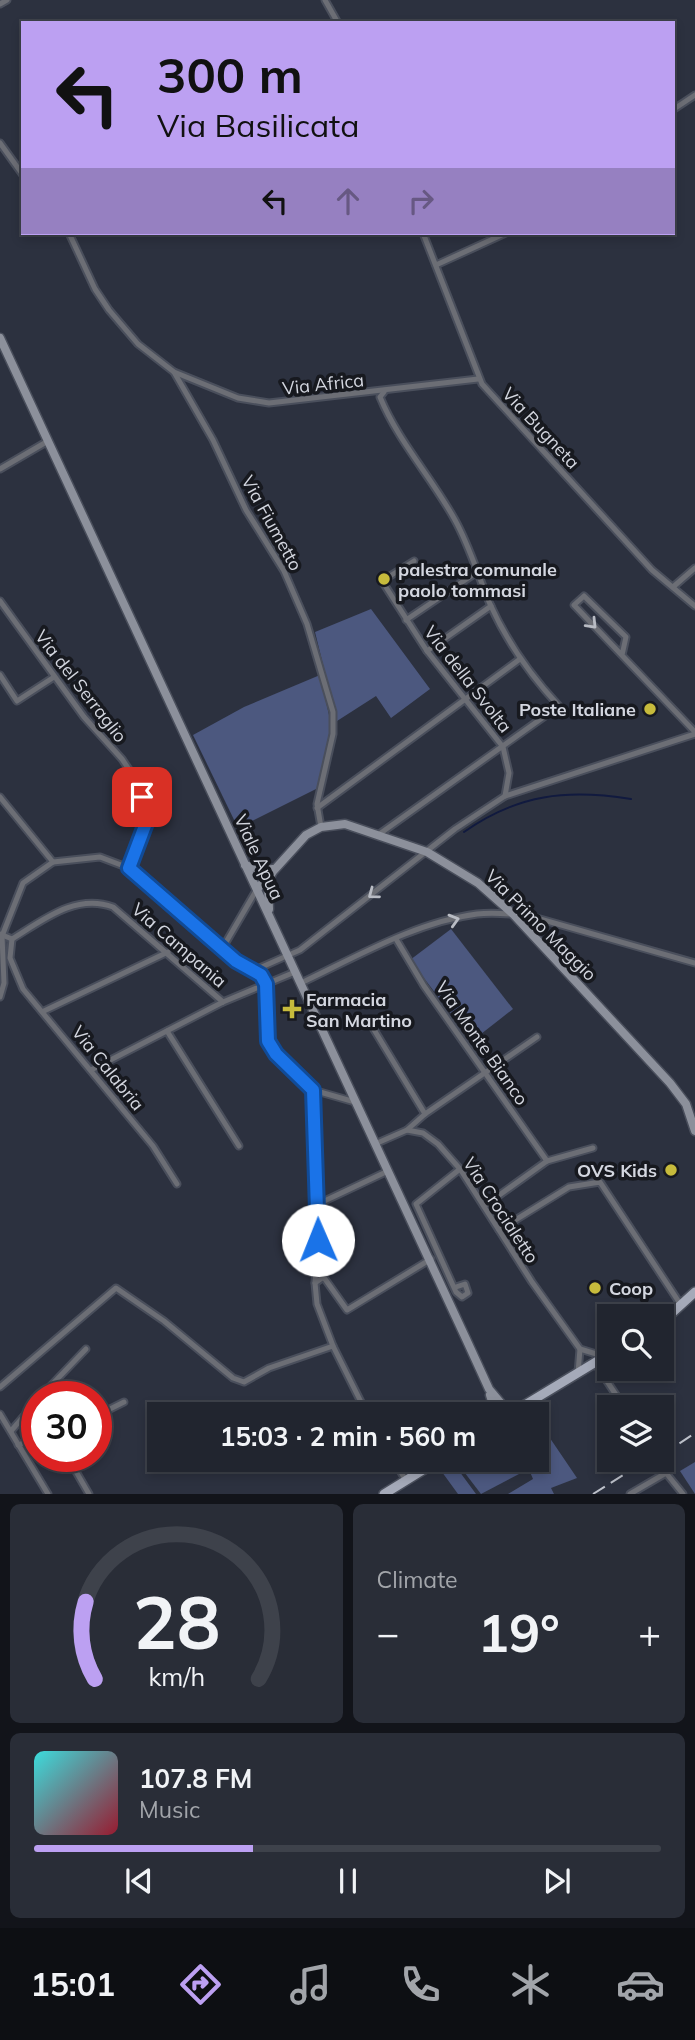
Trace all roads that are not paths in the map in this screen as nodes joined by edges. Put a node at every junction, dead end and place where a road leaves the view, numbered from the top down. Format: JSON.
{"nodes":[{"id":1,"x":7,"y":0,"type":"edge"},
{"id":2,"x":325,"y":0,"type":"edge"},
{"id":3,"x":0,"y":4,"type":"edge"},
{"id":4,"x":337,"y":21,"type":"edge"},
{"id":5,"x":695,"y":94,"type":"edge"},
{"id":6,"x":675,"y":108,"type":"edge"},
{"id":7,"x":0,"y":143,"type":"edge"},
{"id":8,"x":21,"y":172,"type":"edge"},
{"id":9,"x":70,"y":235,"type":"edge"},
{"id":10,"x":424,"y":235,"type":"edge"},
{"id":11,"x":502,"y":235,"type":"edge"},
{"id":12,"x":436,"y":265,"type":"junction"},
{"id":13,"x":0,"y":338,"type":"edge"},
{"id":14,"x":174,"y":372,"type":"junction"},
{"id":15,"x":478,"y":379,"type":"junction"},
{"id":16,"x":384,"y":392,"type":"junction"},
{"id":17,"x":48,"y":441,"type":"junction"},
{"id":18,"x":0,"y":469,"type":"edge"},
{"id":19,"x":414,"y":561,"type":"dead end"},
{"id":20,"x":695,"y":568,"type":"edge"},
{"id":21,"x":477,"y":572,"type":"junction"},
{"id":22,"x":673,"y":587,"type":"junction"},
{"id":23,"x":0,"y":601,"type":"edge"},
{"id":24,"x":491,"y":606,"type":"junction"},
{"id":25,"x":695,"y":606,"type":"edge"},
{"id":26,"x":406,"y":620,"type":"junction"},
{"id":27,"x":427,"y":650,"type":"junction"},
{"id":28,"x":622,"y":655,"type":"junction"},
{"id":29,"x":520,"y":659,"type":"junction"},
{"id":30,"x":0,"y":675,"type":"edge"},
{"id":31,"x":54,"y":677,"type":"junction"},
{"id":32,"x":463,"y":700,"type":"junction"},
{"id":33,"x":695,"y":733,"type":"edge"},
{"id":34,"x":503,"y":747,"type":"junction"},
{"id":35,"x":505,"y":796,"type":"junction"},
{"id":36,"x":0,"y":797,"type":"edge"},
{"id":37,"x":317,"y":808,"type":"junction"},
{"id":38,"x":321,"y":827,"type":"junction"},
{"id":39,"x":378,"y":835,"type":"junction"},
{"id":40,"x":427,"y":852,"type":"junction"},
{"id":41,"x":53,"y":862,"type":"junction"},
{"id":42,"x":245,"y":864,"type":"junction"},
{"id":43,"x":129,"y":868,"type":"junction"},
{"id":44,"x":274,"y":869,"type":"junction"},
{"id":45,"x":257,"y":889,"type":"junction"},
{"id":46,"x":513,"y":915,"type":"junction"},
{"id":47,"x":269,"y":916,"type":"junction"},
{"id":48,"x":1,"y":935,"type":"edge"},
{"id":49,"x":12,"y":939,"type":"junction"},
{"id":50,"x":396,"y":939,"type":"junction"},
{"id":51,"x":222,"y":949,"type":"junction"},
{"id":52,"x":168,"y":952,"type":"junction"},
{"id":53,"x":288,"y":957,"type":"junction"},
{"id":54,"x":695,"y":963,"type":"edge"},
{"id":55,"x":255,"y":970,"type":"junction"},
{"id":56,"x":295,"y":972,"type":"junction"},
{"id":57,"x":14,"y":973,"type":"junction"},
{"id":58,"x":4,"y":975,"type":"junction"},
{"id":59,"x":301,"y":982,"type":"junction"},
{"id":60,"x":266,"y":984,"type":"junction"},
{"id":61,"x":0,"y":997,"type":"edge"},
{"id":62,"x":223,"y":1002,"type":"junction"},
{"id":63,"x":44,"y":1011,"type":"junction"},
{"id":64,"x":373,"y":1028,"type":"dead end"},
{"id":65,"x":167,"y":1031,"type":"junction"},
{"id":66,"x":537,"y":1037,"type":"dead end"},
{"id":67,"x":91,"y":1069,"type":"junction"},
{"id":68,"x":487,"y":1072,"type":"junction"},
{"id":69,"x":313,"y":1090,"type":"junction"},
{"id":70,"x":355,"y":1102,"type":"junction"},
{"id":71,"x":425,"y":1114,"type":"junction"},
{"id":72,"x":694,"y":1126,"type":"edge"},
{"id":73,"x":407,"y":1130,"type":"junction"},
{"id":74,"x":375,"y":1144,"type":"junction"},
{"id":75,"x":240,"y":1146,"type":"dead end"},
{"id":76,"x":593,"y":1148,"type":"dead end"},
{"id":77,"x":547,"y":1161,"type":"junction"},
{"id":78,"x":460,"y":1169,"type":"junction"},
{"id":79,"x":388,"y":1171,"type":"junction"},
{"id":80,"x":177,"y":1184,"type":"dead end"},
{"id":81,"x":318,"y":1204,"type":"junction"},
{"id":82,"x":484,"y":1206,"type":"junction"},
{"id":83,"x":499,"y":1230,"type":"junction"},
{"id":84,"x":431,"y":1259,"type":"junction"},
{"id":85,"x":315,"y":1283,"type":"junction"},
{"id":86,"x":456,"y":1287,"type":"dead end"},
{"id":87,"x":694,"y":1293,"type":"edge"},
{"id":88,"x":681,"y":1305,"type":"junction"},
{"id":89,"x":674,"y":1311,"type":"edge"},
{"id":90,"x":333,"y":1346,"type":"junction"},
{"id":91,"x":86,"y":1349,"type":"dead end"},
{"id":92,"x":580,"y":1349,"type":"junction"},
{"id":93,"x":597,"y":1353,"type":"edge"},
{"id":94,"x":597,"y":1360,"type":"edge"},
{"id":95,"x":594,"y":1362,"type":"junction"},
{"id":96,"x":578,"y":1373,"type":"junction"},
{"id":97,"x":55,"y":1381,"type":"edge"},
{"id":98,"x":0,"y":1387,"type":"edge"},
{"id":99,"x":489,"y":1389,"type":"junction"},
{"id":100,"x":616,"y":1395,"type":"edge"},
{"id":101,"x":124,"y":1402,"type":"dead end"},
{"id":102,"x":361,"y":1402,"type":"edge"},
{"id":103,"x":493,"y":1402,"type":"edge"},
{"id":104,"x":500,"y":1402,"type":"edge"},
{"id":105,"x":530,"y":1402,"type":"edge"},
{"id":106,"x":112,"y":1408,"type":"edge"},
{"id":107,"x":0,"y":1414,"type":"edge"},
{"id":108,"x":21,"y":1419,"type":"edge"},
{"id":109,"x":11,"y":1431,"type":"junction"},
{"id":110,"x":21,"y":1444,"type":"edge"},
{"id":111,"x":18,"y":1445,"type":"junction"},
{"id":112,"x":76,"y":1472,"type":"edge"},
{"id":113,"x":401,"y":1472,"type":"edge"},
{"id":114,"x":420,"y":1472,"type":"edge"},
{"id":115,"x":406,"y":1481,"type":"junction"},
{"id":116,"x":48,"y":1494,"type":"edge"},
{"id":117,"x":89,"y":1494,"type":"edge"},
{"id":118,"x":384,"y":1494,"type":"edge"},
{"id":119,"x":630,"y":1494,"type":"edge"},
{"id":120,"x":682,"y":1494,"type":"edge"}],
"edges":[{"from":1,"to":3,"type":"street"},
{"from":2,"to":4,"type":"street"},
{"from":5,"to":6,"type":"street"},
{"from":7,"to":8,"type":"street"},
{"from":9,"to":14,"type":"street","name":"Via Fiumetto"},
{"from":10,"to":12,"type":"street","name":"Via Bugneta"},
{"from":11,"to":12,"type":"street"},
{"from":12,"to":15,"type":"street","name":"Via Bugneta"},
{"from":13,"to":17,"type":"street","name":"Viale Apua"},
{"from":14,"to":16,"type":"street","name":"Via Africa"},
{"from":14,"to":37,"type":"street","name":"Via Fiumetto"},
{"from":15,"to":16,"type":"street","name":"Via Africa"},
{"from":15,"to":22,"type":"street","name":"Via Bugneta"},
{"from":16,"to":21,"type":"street"},
{"from":17,"to":18,"type":"street"},
{"from":17,"to":42,"type":"street","name":"Viale Apua"},
{"from":19,"to":26,"type":"street","name":"Via della Svolta"},
{"from":20,"to":22,"type":"street"},
{"from":21,"to":24,"type":"street"},
{"from":21,"to":26,"type":"street"},
{"from":22,"to":25,"type":"street","name":"Via Bugneta"},
{"from":23,"to":31,"type":"street","name":"Via del Serraglio"},
{"from":24,"to":27,"type":"street"},
{"from":24,"to":29,"type":"street"},
{"from":26,"to":27,"type":"street","name":"Via della Svolta"},
{"from":27,"to":32,"type":"street","name":"Via della Svolta"},
{"from":28,"to":28,"type":"street","one_way":true},
{"from":28,"to":33,"type":"street"},
{"from":29,"to":32,"type":"street"},
{"from":29,"to":34,"type":"street"},
{"from":30,"to":31,"type":"street"},
{"from":31,"to":43,"type":"street","name":"Via del Serraglio"},
{"from":32,"to":34,"type":"street","name":"Via della Svolta"},
{"from":32,"to":37,"type":"street"},
{"from":33,"to":35,"type":"street"},
{"from":34,"to":35,"type":"street","name":"Via della Svolta"},
{"from":34,"to":39,"type":"street"},
{"from":35,"to":40,"type":"street"},
{"from":36,"to":41,"type":"street"},
{"from":37,"to":38,"type":"street","name":"Via Fiumetto"},
{"from":38,"to":39,"type":"street","name":"Via Primo Maggio"},
{"from":38,"to":44,"type":"street"},
{"from":39,"to":40,"type":"street","name":"Via Primo Maggio"},
{"from":40,"to":46,"type":"street","name":"Via Primo Maggio"},
{"from":40,"to":53,"type":"street","one_way":true},
{"from":41,"to":43,"type":"street"},
{"from":41,"to":48,"type":"street"},
{"from":42,"to":44,"type":"street"},
{"from":42,"to":45,"type":"street","name":"Viale Apua"},
{"from":43,"to":51,"type":"street"},
{"from":44,"to":45,"type":"street"},
{"from":44,"to":47,"type":"street"},
{"from":45,"to":47,"type":"street","name":"Viale Apua"},
{"from":45,"to":51,"type":"street"},
{"from":50,"to":46,"type":"street","one_way":true},
{"from":46,"to":54,"type":"street"},
{"from":46,"to":72,"type":"street","name":"Via Primo Maggio"},
{"from":47,"to":53,"type":"street","name":"Viale Apua"},
{"from":48,"to":49,"type":"street"},
{"from":48,"to":58,"type":"street"},
{"from":49,"to":52,"type":"street","name":"Via Campania"},
{"from":49,"to":57,"type":"street"},
{"from":50,"to":59,"type":"street"},
{"from":50,"to":68,"type":"street","name":"Via Monte Bianco"},
{"from":51,"to":55,"type":"street"},
{"from":52,"to":62,"type":"street","name":"Via Campania"},
{"from":52,"to":63,"type":"street"},
{"from":53,"to":55,"type":"street"},
{"from":53,"to":56,"type":"street","name":"Viale Apua"},
{"from":55,"to":60,"type":"street"},
{"from":56,"to":59,"type":"street","name":"Viale Apua"},
{"from":56,"to":60,"type":"street"},
{"from":57,"to":58,"type":"street"},
{"from":57,"to":63,"type":"street","name":"Via Calabria"},
{"from":58,"to":61,"type":"street"},
{"from":59,"to":70,"type":"street","name":"Viale Apua"},
{"from":60,"to":62,"type":"street"},
{"from":60,"to":69,"type":"street"},
{"from":62,"to":65,"type":"street"},
{"from":63,"to":67,"type":"street","name":"Via Calabria"},
{"from":64,"to":71,"type":"street"},
{"from":65,"to":67,"type":"street"},
{"from":65,"to":75,"type":"street"},
{"from":66,"to":68,"type":"street"},
{"from":67,"to":80,"type":"street","name":"Via Calabria"},
{"from":68,"to":71,"type":"street"},
{"from":68,"to":77,"type":"street","name":"Via Monte Bianco"},
{"from":69,"to":70,"type":"street"},
{"from":69,"to":81,"type":"street"},
{"from":70,"to":74,"type":"street","name":"Viale Apua"},
{"from":71,"to":73,"type":"street"},
{"from":73,"to":74,"type":"street"},
{"from":73,"to":78,"type":"street","name":"Via Crocialetto"},
{"from":74,"to":79,"type":"street","name":"Viale Apua"},
{"from":76,"to":77,"type":"street"},
{"from":77,"to":82,"type":"street"},
{"from":78,"to":82,"type":"street","name":"Via Crocialetto"},
{"from":78,"to":86,"type":"street"},
{"from":79,"to":81,"type":"street"},
{"from":79,"to":84,"type":"street","name":"Viale Apua"},
{"from":81,"to":85,"type":"street"},
{"from":82,"to":83,"type":"street","name":"Via Crocialetto"},
{"from":83,"to":88,"type":"street"},
{"from":83,"to":92,"type":"street","name":"Via Crocialetto"},
{"from":84,"to":85,"type":"street"},
{"from":84,"to":99,"type":"street","name":"Viale Apua"},
{"from":85,"to":90,"type":"street"},
{"from":87,"to":88,"type":"main road"},
{"from":88,"to":89,"type":"main road"},
{"from":90,"to":98,"type":"street"},
{"from":90,"to":102,"type":"street"},
{"from":91,"to":97,"type":"street"},
{"from":92,"to":93,"type":"street"},
{"from":92,"to":96,"type":"street"},
{"from":94,"to":95,"type":"main road"},
{"from":95,"to":96,"type":"main road"},
{"from":95,"to":100,"type":"street"},
{"from":96,"to":105,"type":"main road"},
{"from":99,"to":103,"type":"street","name":"Viale Apua"},
{"from":99,"to":104,"type":"street","name":"Viale Apua"},
{"from":101,"to":106,"type":"street"},
{"from":107,"to":109,"type":"street"},
{"from":108,"to":109,"type":"street"},
{"from":109,"to":111,"type":"street"},
{"from":110,"to":111,"type":"street"},
{"from":111,"to":116,"type":"street"},
{"from":112,"to":117,"type":"street"},
{"from":113,"to":115,"type":"street"},
{"from":114,"to":115,"type":"main road"},
{"from":115,"to":118,"type":"main road"},
{"from":119,"to":120,"type":"street"}]}
